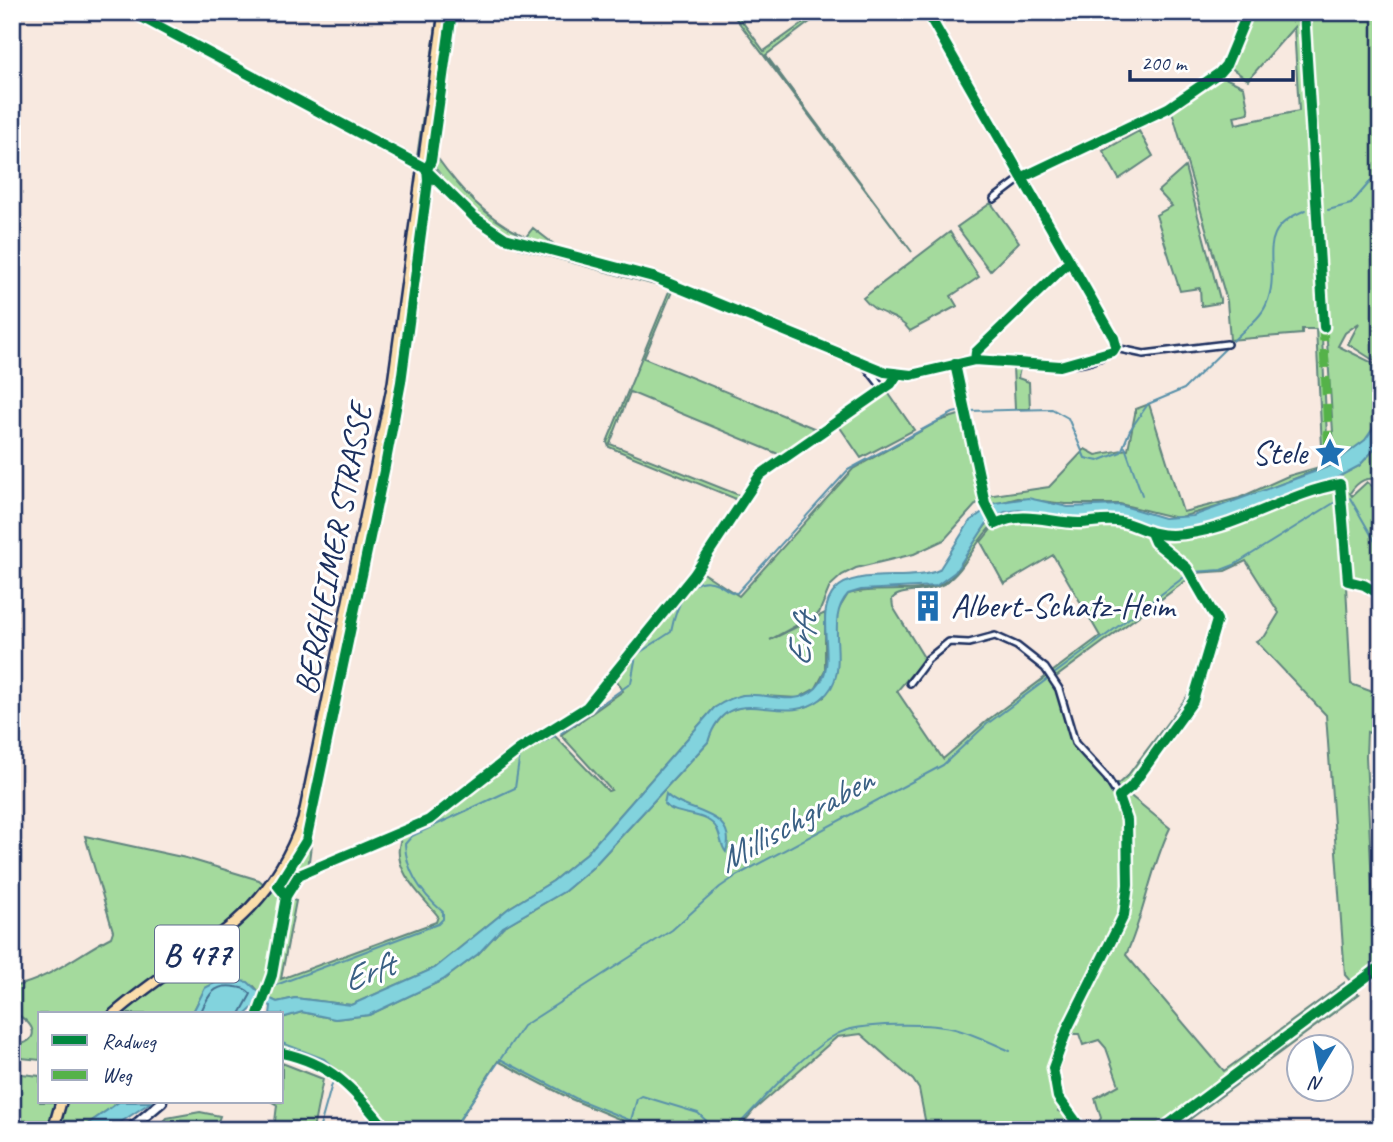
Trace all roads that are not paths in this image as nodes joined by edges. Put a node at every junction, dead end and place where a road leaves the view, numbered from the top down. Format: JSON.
{"nodes":[{"id":1,"x":444,"y":12,"type":"edge"},
{"id":2,"x":927,"y":12,"type":"edge"},
{"id":3,"x":423,"y":167,"type":"junction"},
{"id":4,"x":1023,"y":177,"type":"junction"},
{"id":5,"x":993,"y":199,"type":"dead end"},
{"id":6,"x":1070,"y":261,"type":"junction"},
{"id":7,"x":1227,"y":344,"type":"dead end"},
{"id":8,"x":1115,"y":348,"type":"junction"},
{"id":9,"x":975,"y":360,"type":"junction"},
{"id":10,"x":864,"y":364,"type":"junction"},
{"id":11,"x":897,"y":375,"type":"junction"},
{"id":12,"x":1189,"y":571,"type":"dead end"},
{"id":13,"x":1367,"y":587,"type":"dead end"},
{"id":14,"x":1381,"y":595,"type":"edge"},
{"id":15,"x":910,"y":683,"type":"dead end"},
{"id":16,"x":1119,"y":797,"type":"junction"},
{"id":17,"x":272,"y":884,"type":"junction"},
{"id":18,"x":1381,"y":966,"type":"edge"},
{"id":19,"x":117,"y":1012,"type":"edge"},
{"id":20,"x":259,"y":1012,"type":"edge"},
{"id":21,"x":284,"y":1054,"type":"edge"},
{"id":22,"x":60,"y":1104,"type":"edge"},
{"id":23,"x":160,"y":1104,"type":"edge"},
{"id":24,"x":52,"y":1130,"type":"edge"},
{"id":25,"x":128,"y":1130,"type":"edge"},
{"id":26,"x":387,"y":1130,"type":"edge"},
{"id":27,"x":1082,"y":1130,"type":"edge"},
{"id":28,"x":1161,"y":1130,"type":"edge"}],
"edges":[{"from":1,"to":3,"type":"main road","name":"BERGHEIMER STRASSE","number":"B 477"},
{"from":2,"to":4,"type":"street"},
{"from":3,"to":10,"type":"street"},
{"from":3,"to":17,"type":"main road","name":"BERGHEIMER STRASSE","number":"B 477"},
{"from":4,"to":5,"type":"street"},
{"from":4,"to":6,"type":"street"},
{"from":6,"to":8,"type":"street"},
{"from":6,"to":9,"type":"street"},
{"from":7,"to":8,"type":"street"},
{"from":8,"to":9,"type":"street"},
{"from":9,"to":11,"type":"street"},
{"from":10,"to":11,"type":"street"},
{"from":10,"to":11,"type":"street"},
{"from":12,"to":16,"type":"street"},
{"from":13,"to":14,"type":"street"},
{"from":15,"to":16,"type":"street"},
{"from":16,"to":27,"type":"street"},
{"from":17,"to":19,"type":"main road","name":"BERGHEIMER STRASSE","number":"B 477"},
{"from":17,"to":20,"type":"street"},
{"from":18,"to":28,"type":"main road"},
{"from":21,"to":26,"type":"main road"},
{"from":22,"to":24,"type":"main road"},
{"from":23,"to":25,"type":"main road"}]}
